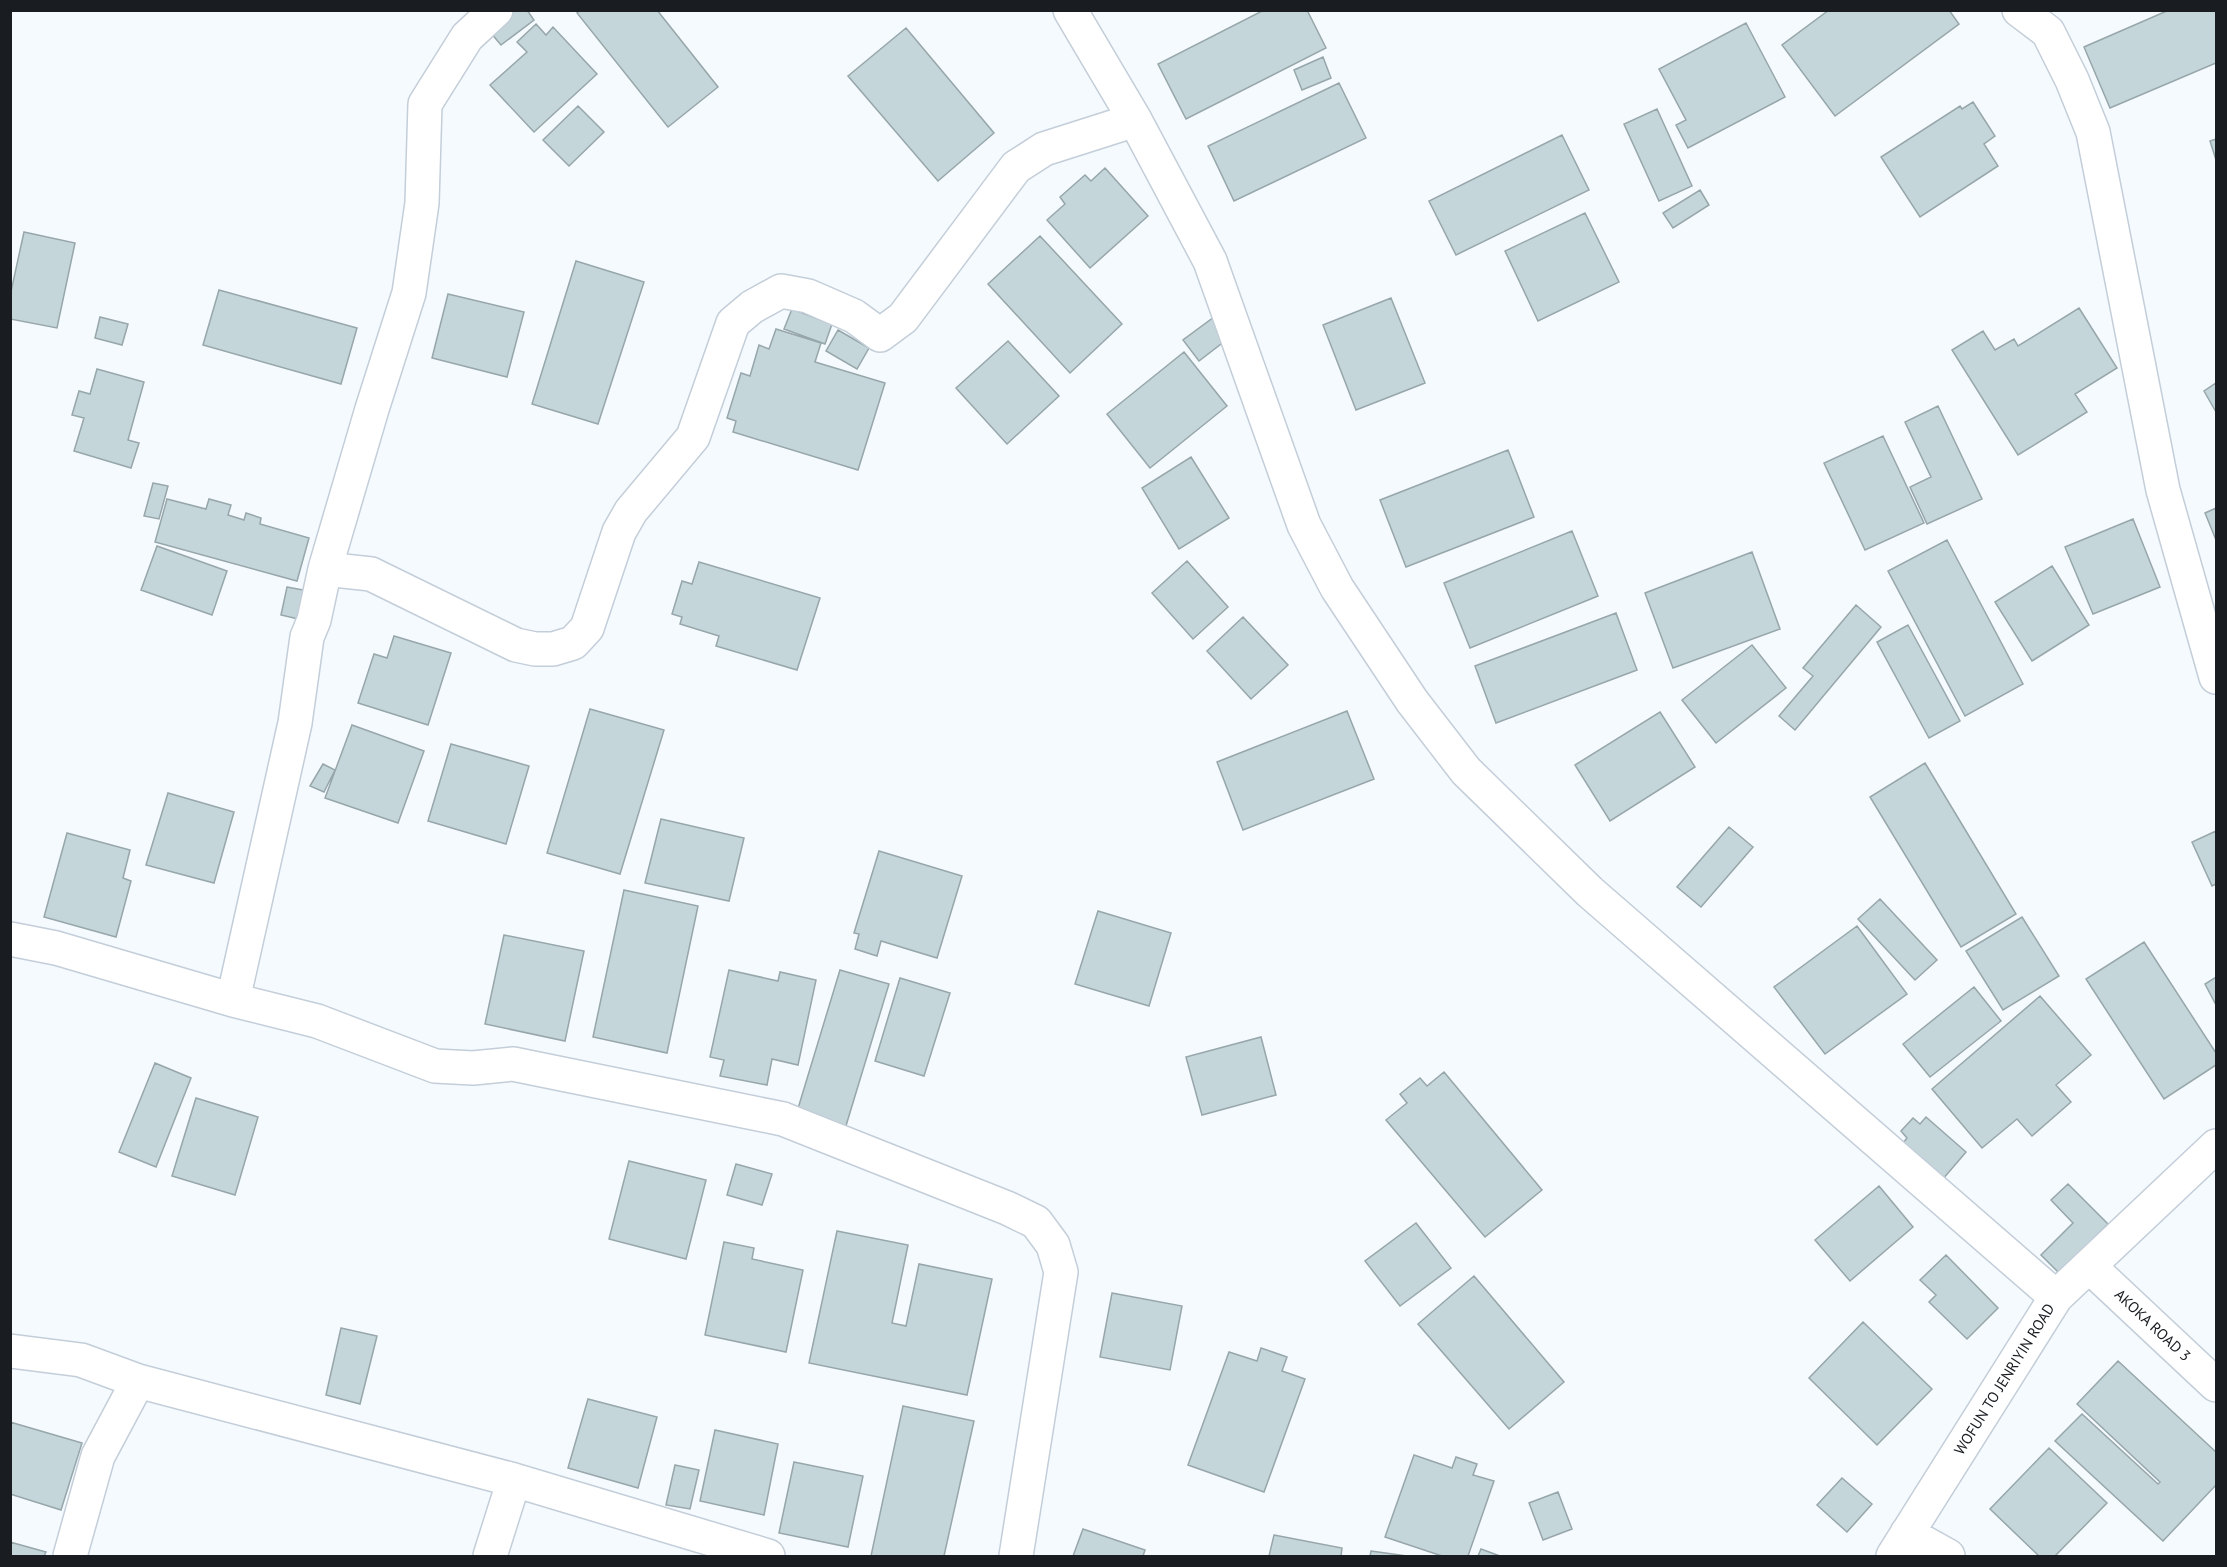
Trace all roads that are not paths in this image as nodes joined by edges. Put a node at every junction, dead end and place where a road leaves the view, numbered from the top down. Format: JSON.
{"nodes":[{"id":1,"x":496,"y":10,"type":"edge"},
{"id":2,"x":1070,"y":10,"type":"edge"},
{"id":3,"x":2021,"y":11,"type":"edge"},
{"id":4,"x":1135,"y":120,"type":"junction"},
{"id":5,"x":325,"y":569,"type":"junction"},
{"id":6,"x":2217,"y":677,"type":"edge"},
{"id":7,"x":10,"y":939,"type":"edge"},
{"id":8,"x":233,"y":1000,"type":"junction"},
{"id":9,"x":2217,"y":1146,"type":"edge"},
{"id":10,"x":2089,"y":1266,"type":"junction"},
{"id":11,"x":2056,"y":1297,"type":"junction"},
{"id":12,"x":10,"y":1351,"type":"edge"},
{"id":13,"x":138,"y":1381,"type":"junction"},
{"id":14,"x":2217,"y":1385,"type":"edge"},
{"id":15,"x":514,"y":1480,"type":"junction"},
{"id":16,"x":1900,"y":1545,"type":"edge"},
{"id":17,"x":70,"y":1557,"type":"edge"},
{"id":18,"x":490,"y":1557,"type":"edge"},
{"id":19,"x":768,"y":1557,"type":"edge"},
{"id":20,"x":1016,"y":1557,"type":"edge"},
{"id":21,"x":1948,"y":1557,"type":"edge"}],
"edges":[{"from":1,"to":5,"type":"street"},
{"from":2,"to":4,"type":"street"},
{"from":3,"to":6,"type":"street"},
{"from":4,"to":5,"type":"street"},
{"from":4,"to":11,"type":"street"},
{"from":5,"to":8,"type":"street"},
{"from":7,"to":8,"type":"street"},
{"from":8,"to":20,"type":"street"},
{"from":9,"to":10,"type":"street","name":"WOFUN TO JENRIYIN ROAD"},
{"from":10,"to":11,"type":"street","name":"WOFUN TO JENRIYIN ROAD"},
{"from":10,"to":14,"type":"street","name":"AKOKA ROAD 3"},
{"from":11,"to":16,"type":"street","name":"WOFUN TO JENRIYIN ROAD"},
{"from":12,"to":13,"type":"street"},
{"from":13,"to":15,"type":"street"},
{"from":13,"to":17,"type":"street"},
{"from":15,"to":18,"type":"street"},
{"from":15,"to":19,"type":"street"},
{"from":16,"to":21,"type":"street"}]}
